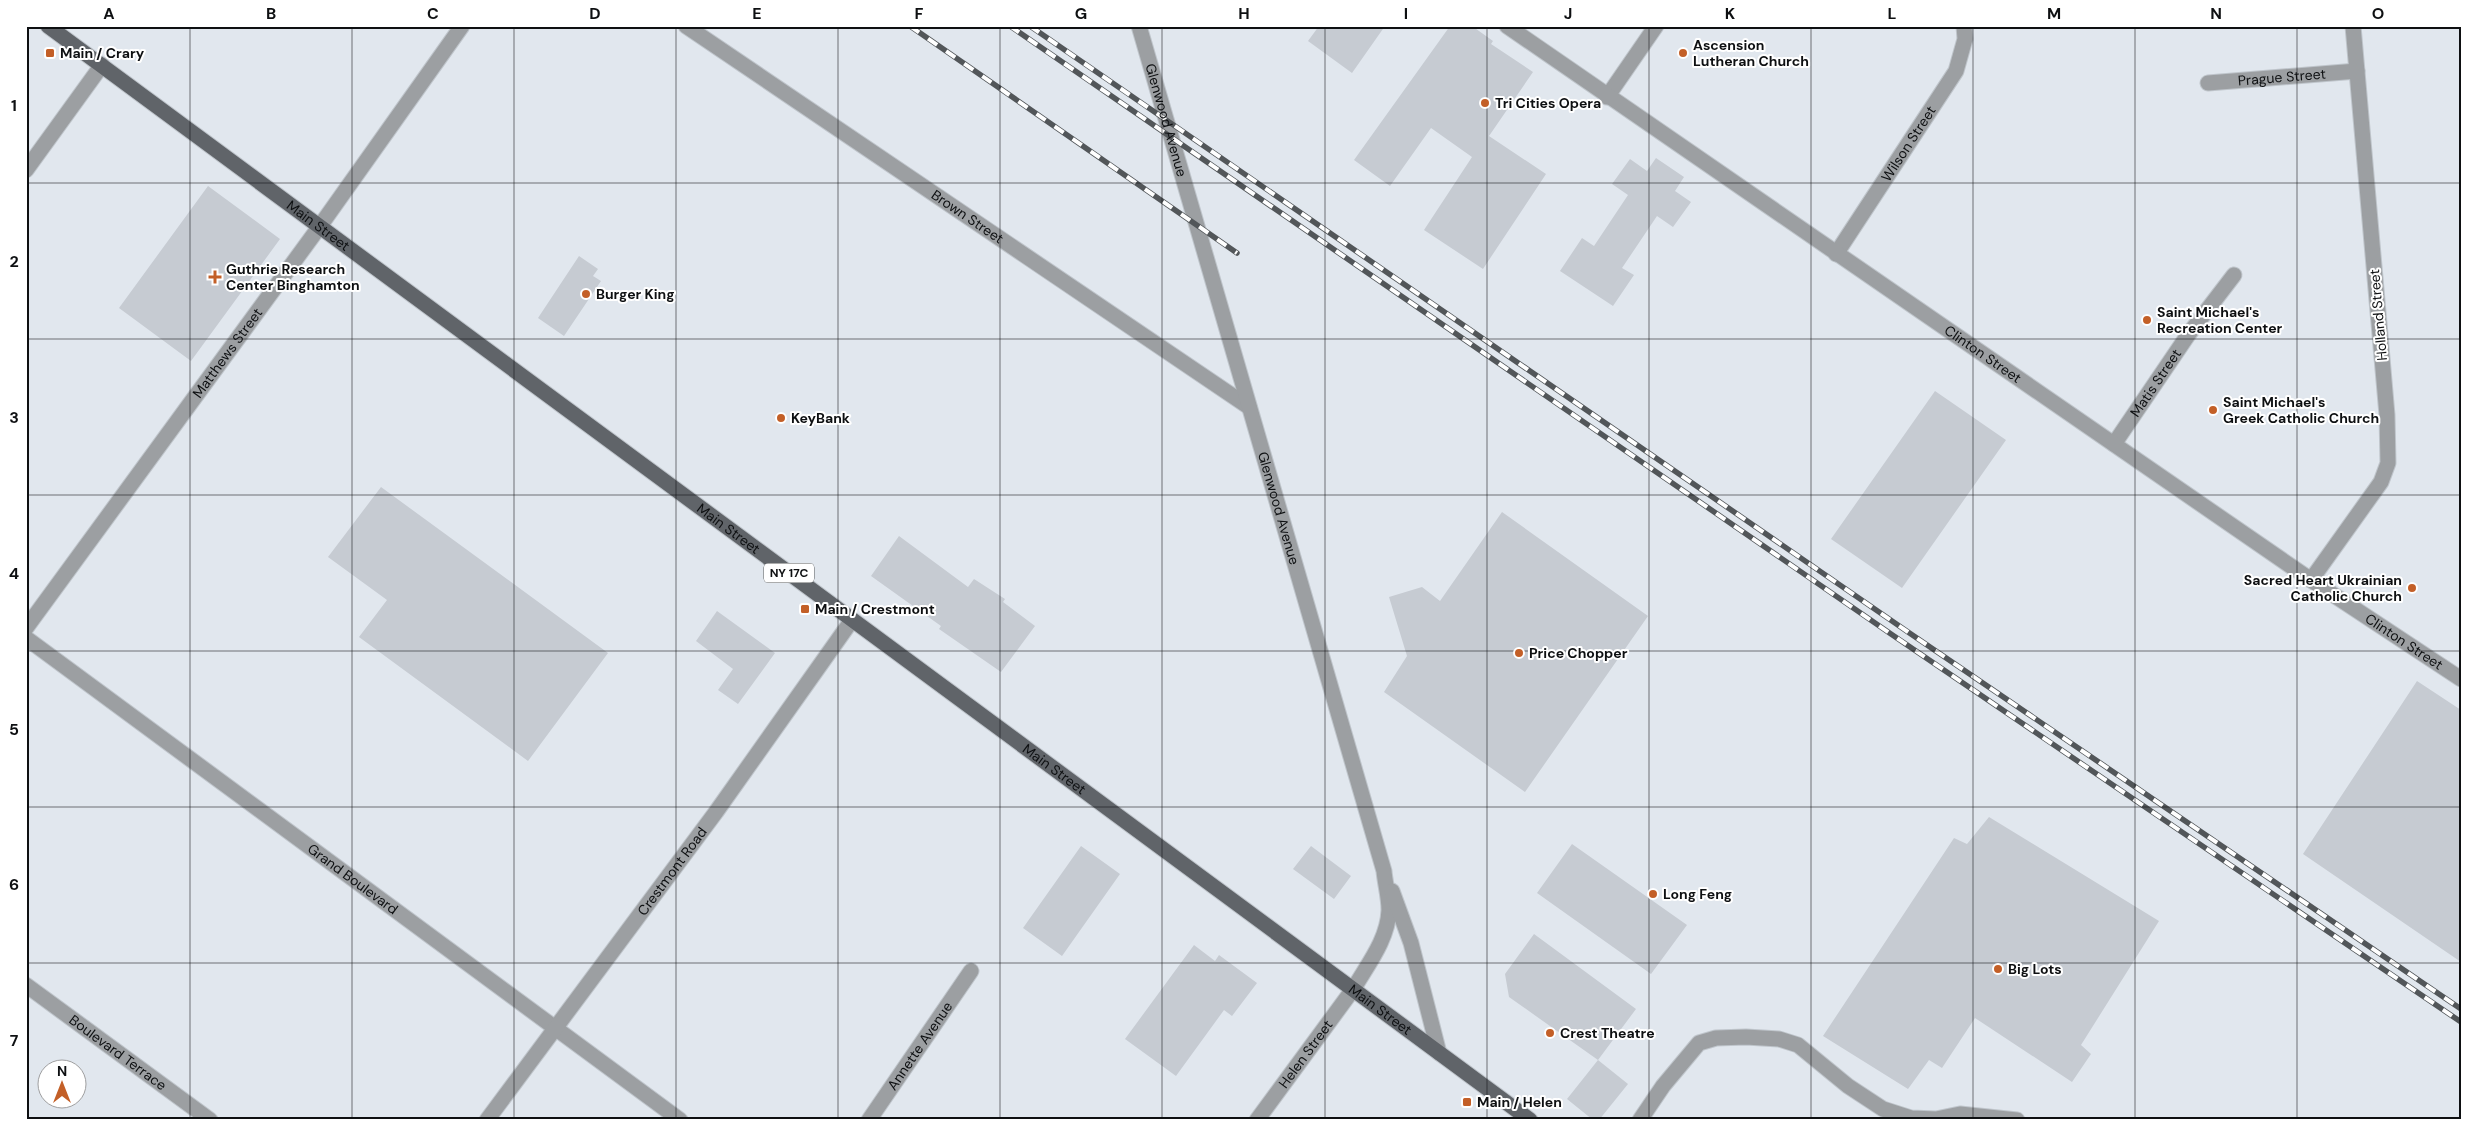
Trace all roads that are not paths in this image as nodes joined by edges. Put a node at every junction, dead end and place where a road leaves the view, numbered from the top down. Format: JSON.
{"nodes":[{"id":1,"x":48,"y":26,"type":"edge"},
{"id":2,"x":462,"y":26,"type":"edge"},
{"id":3,"x":686,"y":26,"type":"edge"},
{"id":4,"x":1139,"y":26,"type":"edge"},
{"id":5,"x":1507,"y":26,"type":"edge"},
{"id":6,"x":1656,"y":26,"type":"edge"},
{"id":7,"x":1964,"y":26,"type":"edge"},
{"id":8,"x":2353,"y":26,"type":"edge"},
{"id":9,"x":102,"y":65,"type":"junction"},
{"id":10,"x":2357,"y":71,"type":"junction"},
{"id":11,"x":2208,"y":82,"type":"dead end"},
{"id":12,"x":1607,"y":97,"type":"junction"},
{"id":13,"x":26,"y":170,"type":"edge"},
{"id":14,"x":320,"y":226,"type":"junction"},
{"id":15,"x":1836,"y":254,"type":"junction"},
{"id":16,"x":2234,"y":275,"type":"dead end"},
{"id":17,"x":1249,"y":407,"type":"junction"},
{"id":18,"x":2114,"y":444,"type":"junction"},
{"id":19,"x":2311,"y":580,"type":"junction"},
{"id":20,"x":852,"y":620,"type":"junction"},
{"id":21,"x":26,"y":628,"type":"edge"},
{"id":22,"x":26,"y":638,"type":"edge"},
{"id":23,"x":2461,"y":679,"type":"edge"},
{"id":24,"x":1384,"y":871,"type":"junction"},
{"id":25,"x":971,"y":971,"type":"dead end"},
{"id":26,"x":26,"y":985,"type":"edge"},
{"id":27,"x":1354,"y":988,"type":"junction"},
{"id":28,"x":556,"y":1028,"type":"junction"},
{"id":29,"x":1440,"y":1052,"type":"junction"},
{"id":30,"x":210,"y":1120,"type":"edge"},
{"id":31,"x":487,"y":1120,"type":"edge"},
{"id":32,"x":680,"y":1120,"type":"edge"},
{"id":33,"x":869,"y":1120,"type":"edge"},
{"id":34,"x":1257,"y":1120,"type":"edge"},
{"id":35,"x":1530,"y":1120,"type":"edge"},
{"id":36,"x":1640,"y":1120,"type":"edge"},
{"id":37,"x":2017,"y":1120,"type":"edge"}],
"edges":[{"from":1,"to":9,"type":"main road","name":"Main Street","number":"NY 17C"},
{"from":2,"to":14,"type":"street","name":"Matthews Street"},
{"from":3,"to":17,"type":"street","name":"Brown Street"},
{"from":4,"to":17,"type":"street","name":"Glenwood Avenue"},
{"from":5,"to":12,"type":"street","name":"Clinton Street"},
{"from":6,"to":12,"type":"street"},
{"from":7,"to":15,"type":"street","name":"Wilson Street"},
{"from":8,"to":10,"type":"street","name":"Holland Street"},
{"from":9,"to":13,"type":"street"},
{"from":9,"to":14,"type":"main road","name":"Main Street","number":"NY 17C"},
{"from":10,"to":11,"type":"street","name":"Prague Street"},
{"from":10,"to":19,"type":"street","name":"Holland Street"},
{"from":12,"to":15,"type":"street","name":"Clinton Street"},
{"from":14,"to":20,"type":"main road","name":"Main Street","number":"NY 17C"},
{"from":14,"to":21,"type":"street","name":"Matthews Street"},
{"from":15,"to":18,"type":"street","name":"Clinton Street"},
{"from":16,"to":18,"type":"street","name":"Matis Street"},
{"from":17,"to":24,"type":"street","name":"Glenwood Avenue"},
{"from":18,"to":19,"type":"street","name":"Clinton Street"},
{"from":19,"to":23,"type":"street","name":"Clinton Street"},
{"from":20,"to":27,"type":"main road","name":"Main Street","number":"NY 17C"},
{"from":20,"to":28,"type":"street","name":"Crestmont Road"},
{"from":22,"to":28,"type":"street","name":"Grand Boulevard"},
{"from":24,"to":27,"type":"street","name":"Glenwood Avenue"},
{"from":24,"to":29,"type":"street"},
{"from":25,"to":33,"type":"street","name":"Annette Avenue"},
{"from":26,"to":30,"type":"street","name":"Boulevard Terrace"},
{"from":27,"to":29,"type":"main road","name":"Main Street","number":"NY 17C"},
{"from":27,"to":34,"type":"street","name":"Helen Street"},
{"from":28,"to":31,"type":"street","name":"Crestmont Road"},
{"from":28,"to":32,"type":"street","name":"Grand Boulevard"},
{"from":29,"to":35,"type":"main road","name":"Main Street","number":"NY 17C"},
{"from":36,"to":37,"type":"street"}]}
